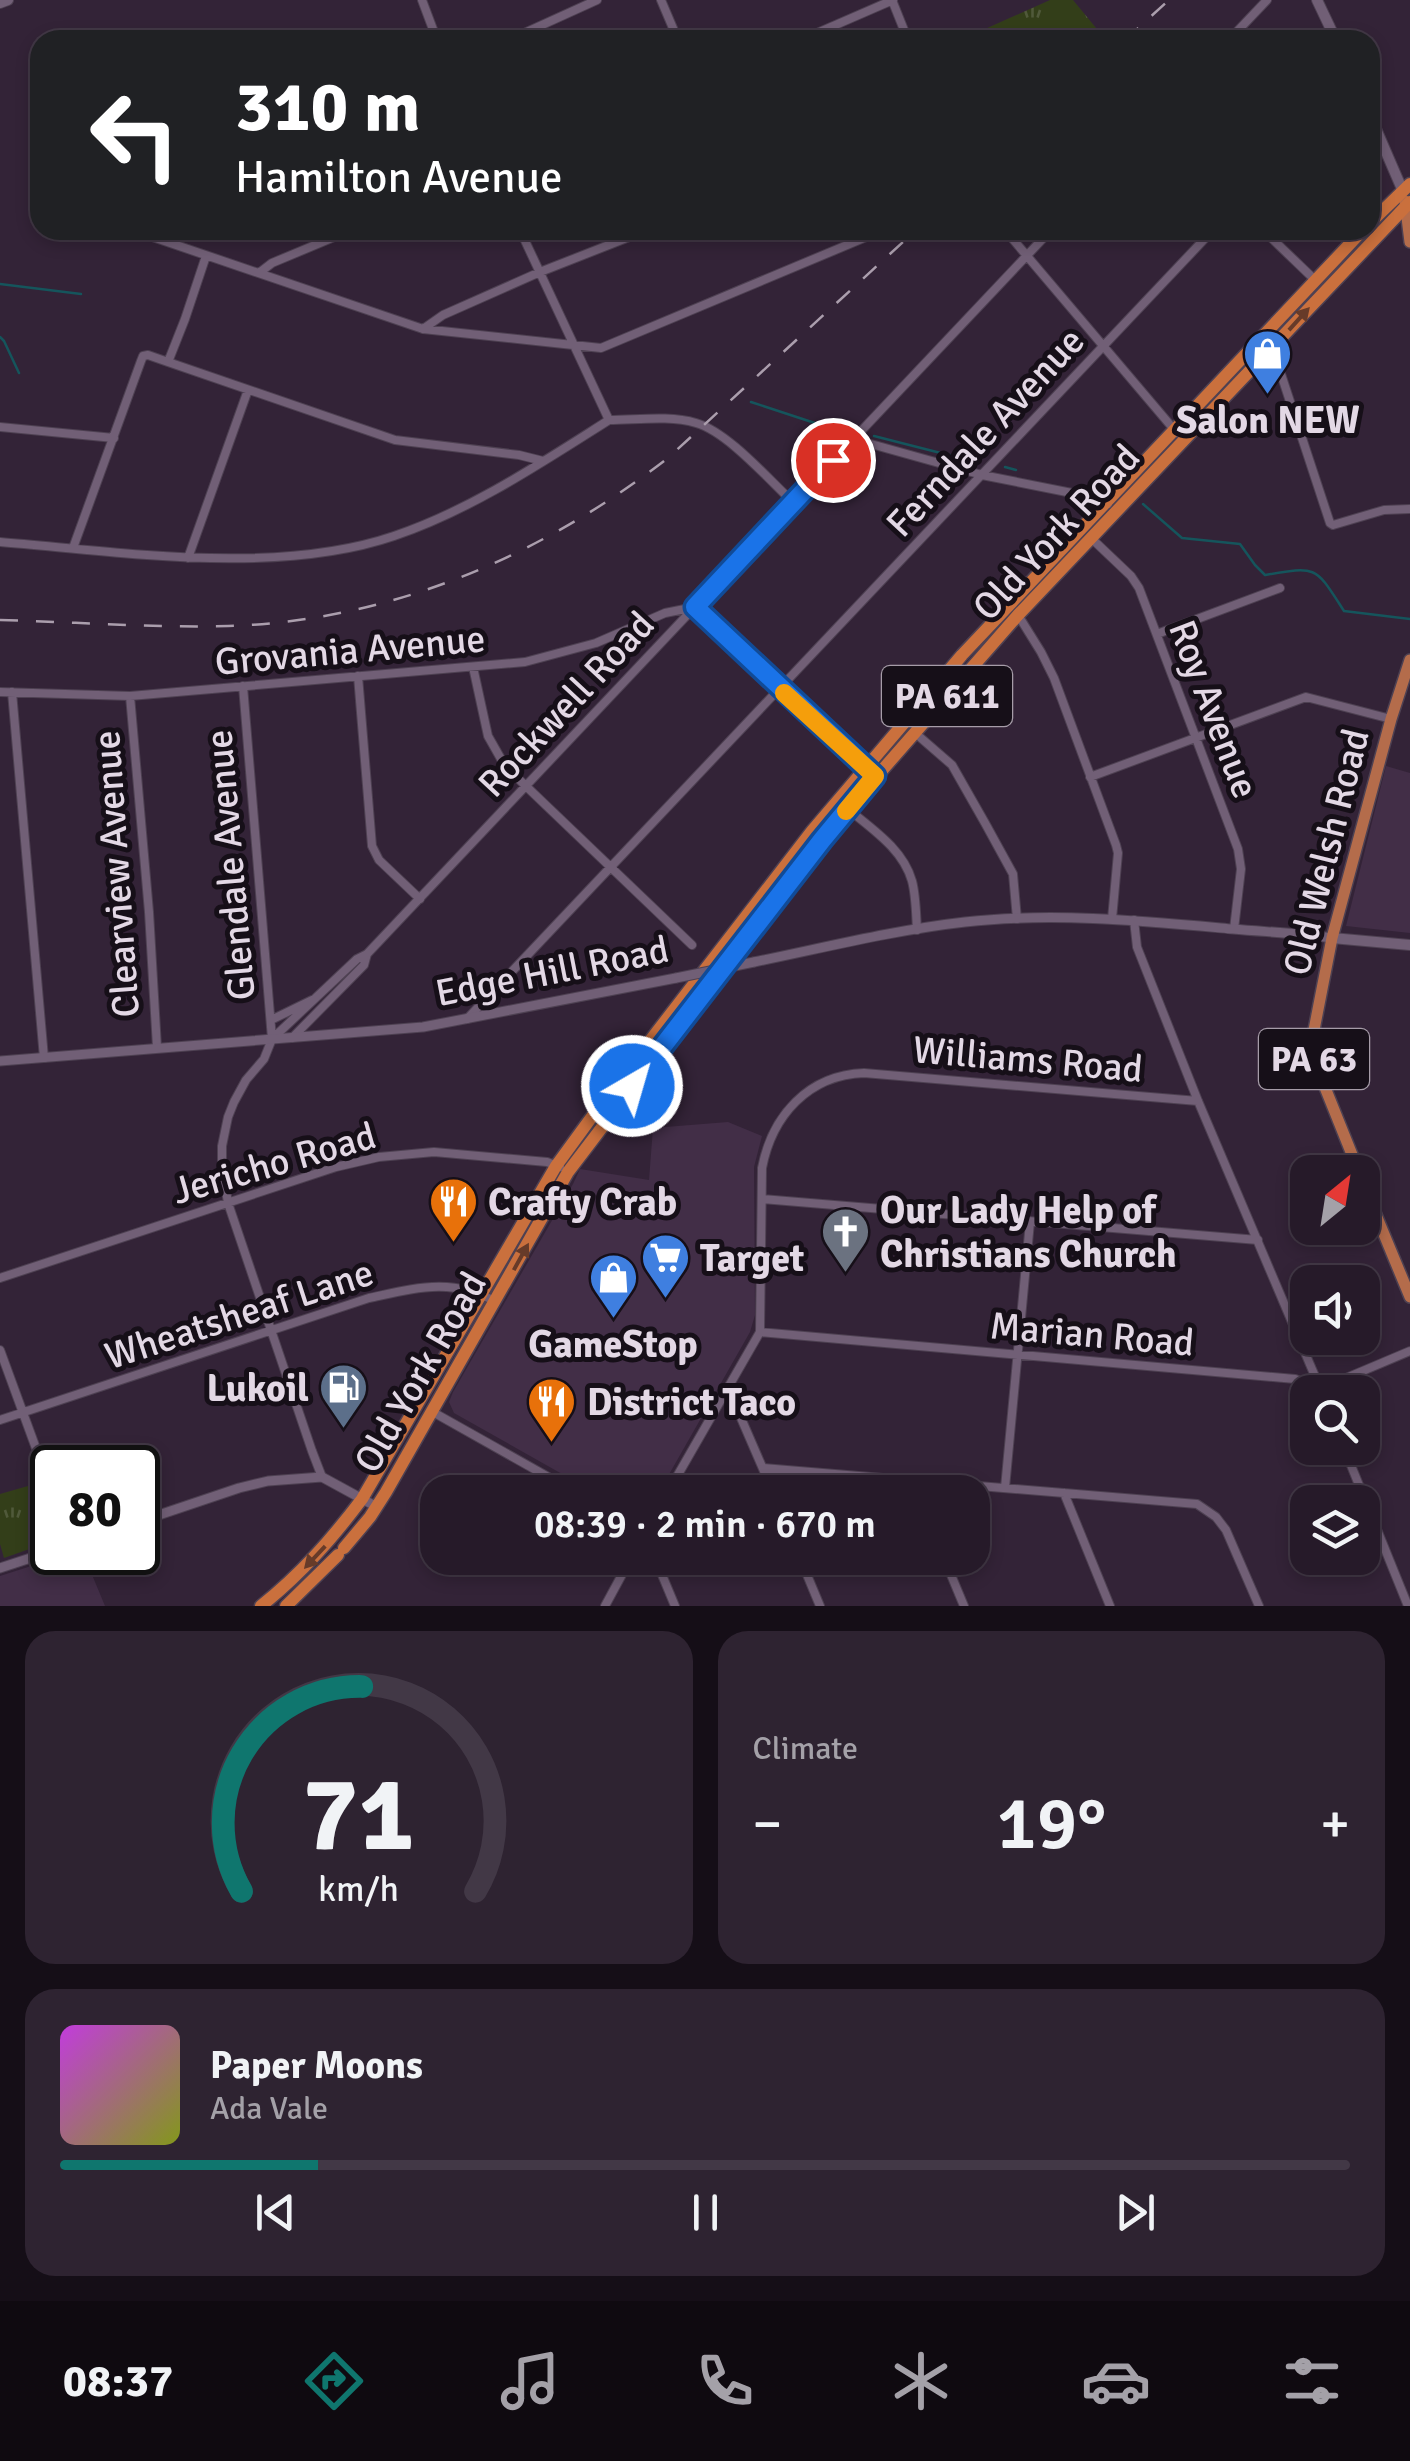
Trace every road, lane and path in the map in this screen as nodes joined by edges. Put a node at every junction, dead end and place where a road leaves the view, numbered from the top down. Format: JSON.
{"nodes":[{"id":1,"x":8,"y":0,"type":"edge"},
{"id":2,"x":422,"y":0,"type":"edge"},
{"id":3,"x":597,"y":0,"type":"edge"},
{"id":4,"x":662,"y":0,"type":"edge"},
{"id":5,"x":892,"y":0,"type":"edge"},
{"id":6,"x":1267,"y":0,"type":"edge"},
{"id":7,"x":1317,"y":0,"type":"edge"},
{"id":8,"x":0,"y":4,"type":"edge"},
{"id":9,"x":433,"y":30,"type":"edge"},
{"id":10,"x":530,"y":30,"type":"edge"},
{"id":11,"x":674,"y":30,"type":"edge"},
{"id":12,"x":824,"y":30,"type":"edge"},
{"id":13,"x":904,"y":30,"type":"edge"},
{"id":14,"x":1238,"y":30,"type":"edge"},
{"id":15,"x":1331,"y":30,"type":"edge"},
{"id":16,"x":1380,"y":135,"type":"edge"},
{"id":17,"x":1406,"y":187,"type":"edge"},
{"id":18,"x":1408,"y":204,"type":"edge"},
{"id":19,"x":1380,"y":213,"type":"edge"},
{"id":20,"x":1380,"y":234,"type":"edge"},
{"id":21,"x":160,"y":240,"type":"edge"},
{"id":22,"x":326,"y":240,"type":"edge"},
{"id":23,"x":525,"y":240,"type":"edge"},
{"id":24,"x":622,"y":240,"type":"edge"},
{"id":25,"x":860,"y":240,"type":"edge"},
{"id":26,"x":1014,"y":240,"type":"edge"},
{"id":27,"x":1042,"y":240,"type":"edge"},
{"id":28,"x":1203,"y":240,"type":"edge"},
{"id":29,"x":1273,"y":240,"type":"edge"},
{"id":30,"x":1353,"y":240,"type":"edge"},
{"id":31,"x":1374,"y":240,"type":"edge"},
{"id":32,"x":1410,"y":242,"type":"edge"},
{"id":33,"x":1028,"y":255,"type":"junction"},
{"id":34,"x":206,"y":256,"type":"junction"},
{"id":35,"x":540,"y":272,"type":"junction"},
{"id":36,"x":258,"y":273,"type":"junction"},
{"id":37,"x":1315,"y":280,"type":"junction"},
{"id":38,"x":423,"y":329,"type":"junction"},
{"id":39,"x":1259,"y":340,"type":"junction"},
{"id":40,"x":573,"y":345,"type":"junction"},
{"id":41,"x":1103,"y":347,"type":"junction"},
{"id":42,"x":1270,"y":351,"type":"junction"},
{"id":43,"x":168,"y":362,"type":"junction"},
{"id":44,"x":248,"y":390,"type":"junction"},
{"id":45,"x":609,"y":420,"type":"junction"},
{"id":46,"x":0,"y":427,"type":"edge"},
{"id":47,"x":1178,"y":435,"type":"junction"},
{"id":48,"x":114,"y":438,"type":"junction"},
{"id":49,"x":853,"y":439,"type":"junction"},
{"id":50,"x":544,"y":461,"type":"junction"},
{"id":51,"x":982,"y":475,"type":"junction"},
{"id":52,"x":794,"y":503,"type":"junction"},
{"id":53,"x":1108,"y":504,"type":"junction"},
{"id":54,"x":1410,"y":509,"type":"edge"},
{"id":55,"x":1087,"y":534,"type":"junction"},
{"id":56,"x":0,"y":542,"type":"edge"},
{"id":57,"x":73,"y":548,"type":"junction"},
{"id":58,"x":188,"y":558,"type":"junction"},
{"id":59,"x":1280,"y":588,"type":"dead end"},
{"id":60,"x":695,"y":607,"type":"junction"},
{"id":61,"x":1014,"y":609,"type":"junction"},
{"id":62,"x":1157,"y":634,"type":"junction"},
{"id":63,"x":1410,"y":660,"type":"edge"},
{"id":64,"x":474,"y":667,"type":"junction"},
{"id":65,"x":358,"y":676,"type":"junction"},
{"id":66,"x":244,"y":686,"type":"junction"},
{"id":67,"x":779,"y":687,"type":"junction"},
{"id":68,"x":0,"y":692,"type":"edge"},
{"id":69,"x":12,"y":692,"type":"junction"},
{"id":70,"x":130,"y":696,"type":"junction"},
{"id":71,"x":1391,"y":720,"type":"junction"},
{"id":72,"x":910,"y":729,"type":"junction"},
{"id":73,"x":1196,"y":738,"type":"junction"},
{"id":74,"x":870,"y":772,"type":"junction"},
{"id":75,"x":1090,"y":777,"type":"junction"},
{"id":76,"x":526,"y":786,"type":"junction"},
{"id":77,"x":848,"y":808,"type":"junction"},
{"id":78,"x":611,"y":868,"type":"junction"},
{"id":79,"x":420,"y":899,"type":"junction"},
{"id":80,"x":1016,"y":919,"type":"junction"},
{"id":81,"x":1112,"y":919,"type":"junction"},
{"id":82,"x":1134,"y":920,"type":"junction"},
{"id":83,"x":1234,"y":929,"type":"junction"},
{"id":84,"x":917,"y":930,"type":"junction"},
{"id":85,"x":1332,"y":938,"type":"junction"},
{"id":86,"x":1410,"y":944,"type":"edge"},
{"id":87,"x":692,"y":946,"type":"dead end"},
{"id":88,"x":368,"y":954,"type":"junction"},
{"id":89,"x":319,"y":996,"type":"junction"},
{"id":90,"x":271,"y":1020,"type":"junction"},
{"id":91,"x":467,"y":1020,"type":"junction"},
{"id":92,"x":292,"y":1038,"type":"junction"},
{"id":93,"x":272,"y":1040,"type":"junction"},
{"id":94,"x":156,"y":1047,"type":"junction"},
{"id":95,"x":44,"y":1058,"type":"junction"},
{"id":96,"x":0,"y":1061,"type":"edge"},
{"id":97,"x":1198,"y":1101,"type":"junction"},
{"id":98,"x":1352,"y":1155,"type":"edge"},
{"id":99,"x":562,"y":1169,"type":"junction"},
{"id":100,"x":762,"y":1198,"type":"junction"},
{"id":101,"x":228,"y":1203,"type":"junction"},
{"id":102,"x":1030,"y":1222,"type":"junction"},
{"id":103,"x":1380,"y":1224,"type":"edge"},
{"id":104,"x":1258,"y":1240,"type":"junction"},
{"id":105,"x":0,"y":1278,"type":"edge"},
{"id":106,"x":481,"y":1294,"type":"junction"},
{"id":107,"x":1410,"y":1297,"type":"edge"},
{"id":108,"x":496,"y":1302,"type":"junction"},
{"id":109,"x":271,"y":1330,"type":"junction"},
{"id":110,"x":760,"y":1332,"type":"junction"},
{"id":111,"x":0,"y":1350,"type":"edge"},
{"id":112,"x":1410,"y":1351,"type":"edge"},
{"id":113,"x":1017,"y":1355,"type":"junction"},
{"id":114,"x":1314,"y":1375,"type":"edge"},
{"id":115,"x":1357,"y":1375,"type":"edge"},
{"id":116,"x":1290,"y":1379,"type":"edge"},
{"id":117,"x":728,"y":1388,"type":"junction"},
{"id":118,"x":418,"y":1404,"type":"junction"},
{"id":119,"x":23,"y":1412,"type":"junction"},
{"id":120,"x":434,"y":1412,"type":"junction"},
{"id":121,"x":0,"y":1420,"type":"edge"},
{"id":122,"x":35,"y":1445,"type":"edge"},
{"id":123,"x":1351,"y":1465,"type":"edge"},
{"id":124,"x":763,"y":1468,"type":"junction"},
{"id":125,"x":545,"y":1475,"type":"edge"},
{"id":126,"x":678,"y":1475,"type":"edge"},
{"id":127,"x":766,"y":1475,"type":"edge"},
{"id":128,"x":843,"y":1475,"type":"edge"},
{"id":129,"x":322,"y":1477,"type":"junction"},
{"id":130,"x":990,"y":1487,"type":"edge"},
{"id":131,"x":1005,"y":1488,"type":"junction"},
{"id":132,"x":1064,"y":1493,"type":"junction"},
{"id":133,"x":362,"y":1500,"type":"junction"},
{"id":134,"x":377,"y":1507,"type":"junction"},
{"id":135,"x":160,"y":1515,"type":"edge"},
{"id":136,"x":30,"y":1558,"type":"edge"},
{"id":137,"x":0,"y":1568,"type":"edge"},
{"id":138,"x":622,"y":1575,"type":"edge"},
{"id":139,"x":662,"y":1575,"type":"edge"},
{"id":140,"x":807,"y":1575,"type":"edge"},
{"id":141,"x":951,"y":1575,"type":"edge"},
{"id":142,"x":261,"y":1606,"type":"edge"},
{"id":143,"x":286,"y":1606,"type":"edge"},
{"id":144,"x":605,"y":1606,"type":"edge"},
{"id":145,"x":675,"y":1606,"type":"edge"},
{"id":146,"x":820,"y":1606,"type":"edge"},
{"id":147,"x":964,"y":1606,"type":"edge"},
{"id":148,"x":1110,"y":1606,"type":"edge"},
{"id":149,"x":1259,"y":1606,"type":"edge"},
{"id":150,"x":1408,"y":1606,"type":"edge"}],
"edges":[{"from":1,"to":8,"type":"main road"},
{"from":2,"to":9,"type":"street"},
{"from":3,"to":10,"type":"street"},
{"from":4,"to":11,"type":"street"},
{"from":5,"to":12,"type":"street"},
{"from":5,"to":13,"type":"street"},
{"from":6,"to":14,"type":"street"},
{"from":7,"to":15,"type":"main road"},
{"from":16,"to":17,"type":"main road"},
{"from":17,"to":18,"type":"main road"},
{"from":17,"to":19,"type":"highway"},
{"from":20,"to":18,"type":"highway","name":"Old York Road","number":"PA 611","one_way":true},
{"from":18,"to":32,"type":"main road"},
{"from":21,"to":34,"type":"street"},
{"from":22,"to":36,"type":"street"},
{"from":23,"to":35,"type":"street"},
{"from":24,"to":35,"type":"street"},
{"from":25,"to":40,"type":"street"},
{"from":26,"to":33,"type":"street"},
{"from":27,"to":33,"type":"street","name":"Rockwell Road"},
{"from":28,"to":41,"type":"street","name":"Ferndale Avenue"},
{"from":29,"to":37,"type":"street"},
{"from":30,"to":37,"type":"highway","name":"Old York Road","number":"PA 611"},
{"from":42,"to":31,"type":"highway","name":"Old York Road","number":"PA 611","one_way":true},
{"from":33,"to":41,"type":"street"},
{"from":33,"to":49,"type":"street","name":"Rockwell Road"},
{"from":34,"to":36,"type":"street"},
{"from":34,"to":43,"type":"street"},
{"from":35,"to":38,"type":"street"},
{"from":35,"to":40,"type":"street"},
{"from":36,"to":38,"type":"street"},
{"from":37,"to":39,"type":"highway","name":"Old York Road","number":"PA 611"},
{"from":38,"to":40,"type":"street"},
{"from":39,"to":42,"type":"street"},
{"from":39,"to":47,"type":"highway","name":"Old York Road","number":"PA 611"},
{"from":40,"to":45,"type":"street"},
{"from":41,"to":47,"type":"street"},
{"from":41,"to":51,"type":"street","name":"Ferndale Avenue"},
{"from":42,"to":47,"type":"highway","name":"Old York Road","number":"PA 611"},
{"from":42,"to":54,"type":"street"},
{"from":43,"to":44,"type":"street"},
{"from":43,"to":48,"type":"street"},
{"from":44,"to":50,"type":"street"},
{"from":44,"to":58,"type":"street"},
{"from":45,"to":50,"type":"street"},
{"from":45,"to":52,"type":"street"},
{"from":46,"to":48,"type":"street"},
{"from":47,"to":53,"type":"highway","name":"Old York Road","number":"PA 611"},
{"from":47,"to":55,"type":"highway","name":"Old York Road","number":"PA 611"},
{"from":48,"to":57,"type":"street"},
{"from":49,"to":51,"type":"street"},
{"from":49,"to":52,"type":"street","name":"Rockwell Road"},
{"from":50,"to":58,"type":"street"},
{"from":51,"to":53,"type":"street"},
{"from":51,"to":67,"type":"street","name":"Ferndale Avenue"},
{"from":52,"to":60,"type":"street","name":"Rockwell Road"},
{"from":53,"to":55,"type":"highway","name":"Old York Road","number":"PA 611"},
{"from":55,"to":61,"type":"highway","name":"Old York Road","number":"PA 611"},
{"from":55,"to":62,"type":"street","name":"Roy Avenue"},
{"from":56,"to":57,"type":"street"},
{"from":57,"to":58,"type":"street"},
{"from":59,"to":62,"type":"street"},
{"from":60,"to":64,"type":"street","name":"Grovania Avenue"},
{"from":60,"to":67,"type":"street"},
{"from":60,"to":76,"type":"street","name":"Rockwell Road"},
{"from":61,"to":72,"type":"highway","name":"Old York Road","number":"PA 611"},
{"from":61,"to":75,"type":"street"},
{"from":62,"to":73,"type":"street","name":"Roy Avenue"},
{"from":63,"to":71,"type":"main road","name":"Old Welsh Road"},
{"from":64,"to":65,"type":"street","name":"Grovania Avenue"},
{"from":64,"to":76,"type":"street"},
{"from":65,"to":66,"type":"street","name":"Grovania Avenue"},
{"from":65,"to":79,"type":"street"},
{"from":66,"to":70,"type":"street","name":"Grovania Avenue"},
{"from":66,"to":90,"type":"street","name":"Glendale Avenue"},
{"from":67,"to":74,"type":"street"},
{"from":67,"to":78,"type":"street","name":"Ferndale Avenue"},
{"from":68,"to":69,"type":"street","name":"Grovania Avenue"},
{"from":69,"to":70,"type":"street","name":"Grovania Avenue"},
{"from":69,"to":95,"type":"street"},
{"from":70,"to":94,"type":"street","name":"Clearview Avenue"},
{"from":71,"to":73,"type":"street"},
{"from":71,"to":85,"type":"main road","name":"Old Welsh Road"},
{"from":72,"to":74,"type":"highway","name":"Old York Road","number":"PA 611"},
{"from":72,"to":80,"type":"street"},
{"from":73,"to":75,"type":"street"},
{"from":73,"to":83,"type":"street","name":"Roy Avenue"},
{"from":74,"to":77,"type":"highway","name":"Old York Road","number":"PA 611"},
{"from":74,"to":99,"type":"highway","name":"Old York Road","number":"PA 611"},
{"from":75,"to":81,"type":"street"},
{"from":76,"to":78,"type":"street"},
{"from":76,"to":79,"type":"street","name":"Rockwell Road"},
{"from":77,"to":84,"type":"street"},
{"from":77,"to":99,"type":"highway","name":"Old York Road","number":"PA 611"},
{"from":78,"to":87,"type":"street"},
{"from":78,"to":91,"type":"street","name":"Ferndale Avenue"},
{"from":79,"to":88,"type":"street","name":"Rockwell Road"},
{"from":80,"to":81,"type":"street","name":"Edge Hill Road"},
{"from":80,"to":84,"type":"street","name":"Edge Hill Road"},
{"from":81,"to":82,"type":"street","name":"Edge Hill Road"},
{"from":82,"to":83,"type":"street","name":"Edge Hill Road"},
{"from":82,"to":97,"type":"street"},
{"from":83,"to":85,"type":"street","name":"Edge Hill Road"},
{"from":84,"to":91,"type":"street","name":"Edge Hill Road","bridge":true},
{"from":85,"to":86,"type":"main road","name":"Edge Hill Road"},
{"from":85,"to":98,"type":"main road","name":"Old Welsh Road","number":"PA 63"},
{"from":88,"to":89,"type":"street","name":"Rockwell Road"},
{"from":88,"to":92,"type":"street","name":"Rockwell Road"},
{"from":89,"to":90,"type":"street","name":"Rockwell Road"},
{"from":89,"to":93,"type":"street","name":"Rockwell Road"},
{"from":90,"to":93,"type":"street","name":"Glendale Avenue"},
{"from":91,"to":92,"type":"street","name":"Edge Hill Road"},
{"from":92,"to":93,"type":"street","name":"Edge Hill Road"},
{"from":93,"to":94,"type":"street","name":"Edge Hill Road"},
{"from":93,"to":101,"type":"street","name":"Rockwell Road"},
{"from":94,"to":95,"type":"street","name":"Edge Hill Road"},
{"from":95,"to":96,"type":"street","name":"Edge Hill Road"},
{"from":97,"to":100,"type":"street","name":"Williams Road"},
{"from":97,"to":104,"type":"street"},
{"from":99,"to":101,"type":"street","name":"Jericho Road"},
{"from":99,"to":106,"type":"highway","name":"Old York Road","number":"PA 611"},
{"from":108,"to":99,"type":"highway","name":"Old York Road","number":"PA 611","one_way":true},
{"from":100,"to":102,"type":"street"},
{"from":100,"to":110,"type":"street"},
{"from":101,"to":105,"type":"street","name":"Jericho Road"},
{"from":101,"to":109,"type":"street","name":"Rockwell Road"},
{"from":102,"to":104,"type":"street"},
{"from":102,"to":113,"type":"street"},
{"from":103,"to":107,"type":"main road"},
{"from":104,"to":114,"type":"street"},
{"from":106,"to":108,"type":"street","name":"Wheatsheaf Lane"},
{"from":106,"to":109,"type":"street","name":"Wheatsheaf Lane"},
{"from":106,"to":118,"type":"highway","name":"Old York Road","number":"PA 611"},
{"from":108,"to":120,"type":"highway","name":"Old York Road","number":"PA 611"},
{"from":109,"to":119,"type":"street","name":"Wheatsheaf Lane"},
{"from":109,"to":129,"type":"street","name":"Rockwell Road"},
{"from":110,"to":113,"type":"street","name":"Marian Road"},
{"from":110,"to":117,"type":"street"},
{"from":111,"to":119,"type":"street"},
{"from":112,"to":115,"type":"street"},
{"from":113,"to":116,"type":"street","name":"Marian Road"},
{"from":113,"to":131,"type":"street"},
{"from":117,"to":124,"type":"street"},
{"from":117,"to":126,"type":"street"},
{"from":118,"to":120,"type":"street"},
{"from":118,"to":133,"type":"highway","name":"Old York Road","number":"PA 611"},
{"from":119,"to":121,"type":"street","name":"Wheatsheaf Lane"},
{"from":119,"to":122,"type":"street"},
{"from":120,"to":125,"type":"street"},
{"from":120,"to":134,"type":"highway","name":"Old York Road","number":"PA 611"},
{"from":123,"to":150,"type":"street"},
{"from":124,"to":127,"type":"street"},
{"from":124,"to":128,"type":"street"},
{"from":129,"to":133,"type":"street"},
{"from":129,"to":135,"type":"street"},
{"from":130,"to":131,"type":"street"},
{"from":131,"to":132,"type":"street"},
{"from":132,"to":148,"type":"street"},
{"from":132,"to":149,"type":"street"},
{"from":133,"to":134,"type":"street"},
{"from":133,"to":142,"type":"highway","name":"Old York Road","number":"PA 611","one_way":true},
{"from":134,"to":143,"type":"highway","name":"Old York Road","number":"PA 611"},
{"from":136,"to":137,"type":"street"},
{"from":138,"to":144,"type":"street"},
{"from":139,"to":145,"type":"street"},
{"from":140,"to":146,"type":"street"},
{"from":141,"to":147,"type":"street"}]}
